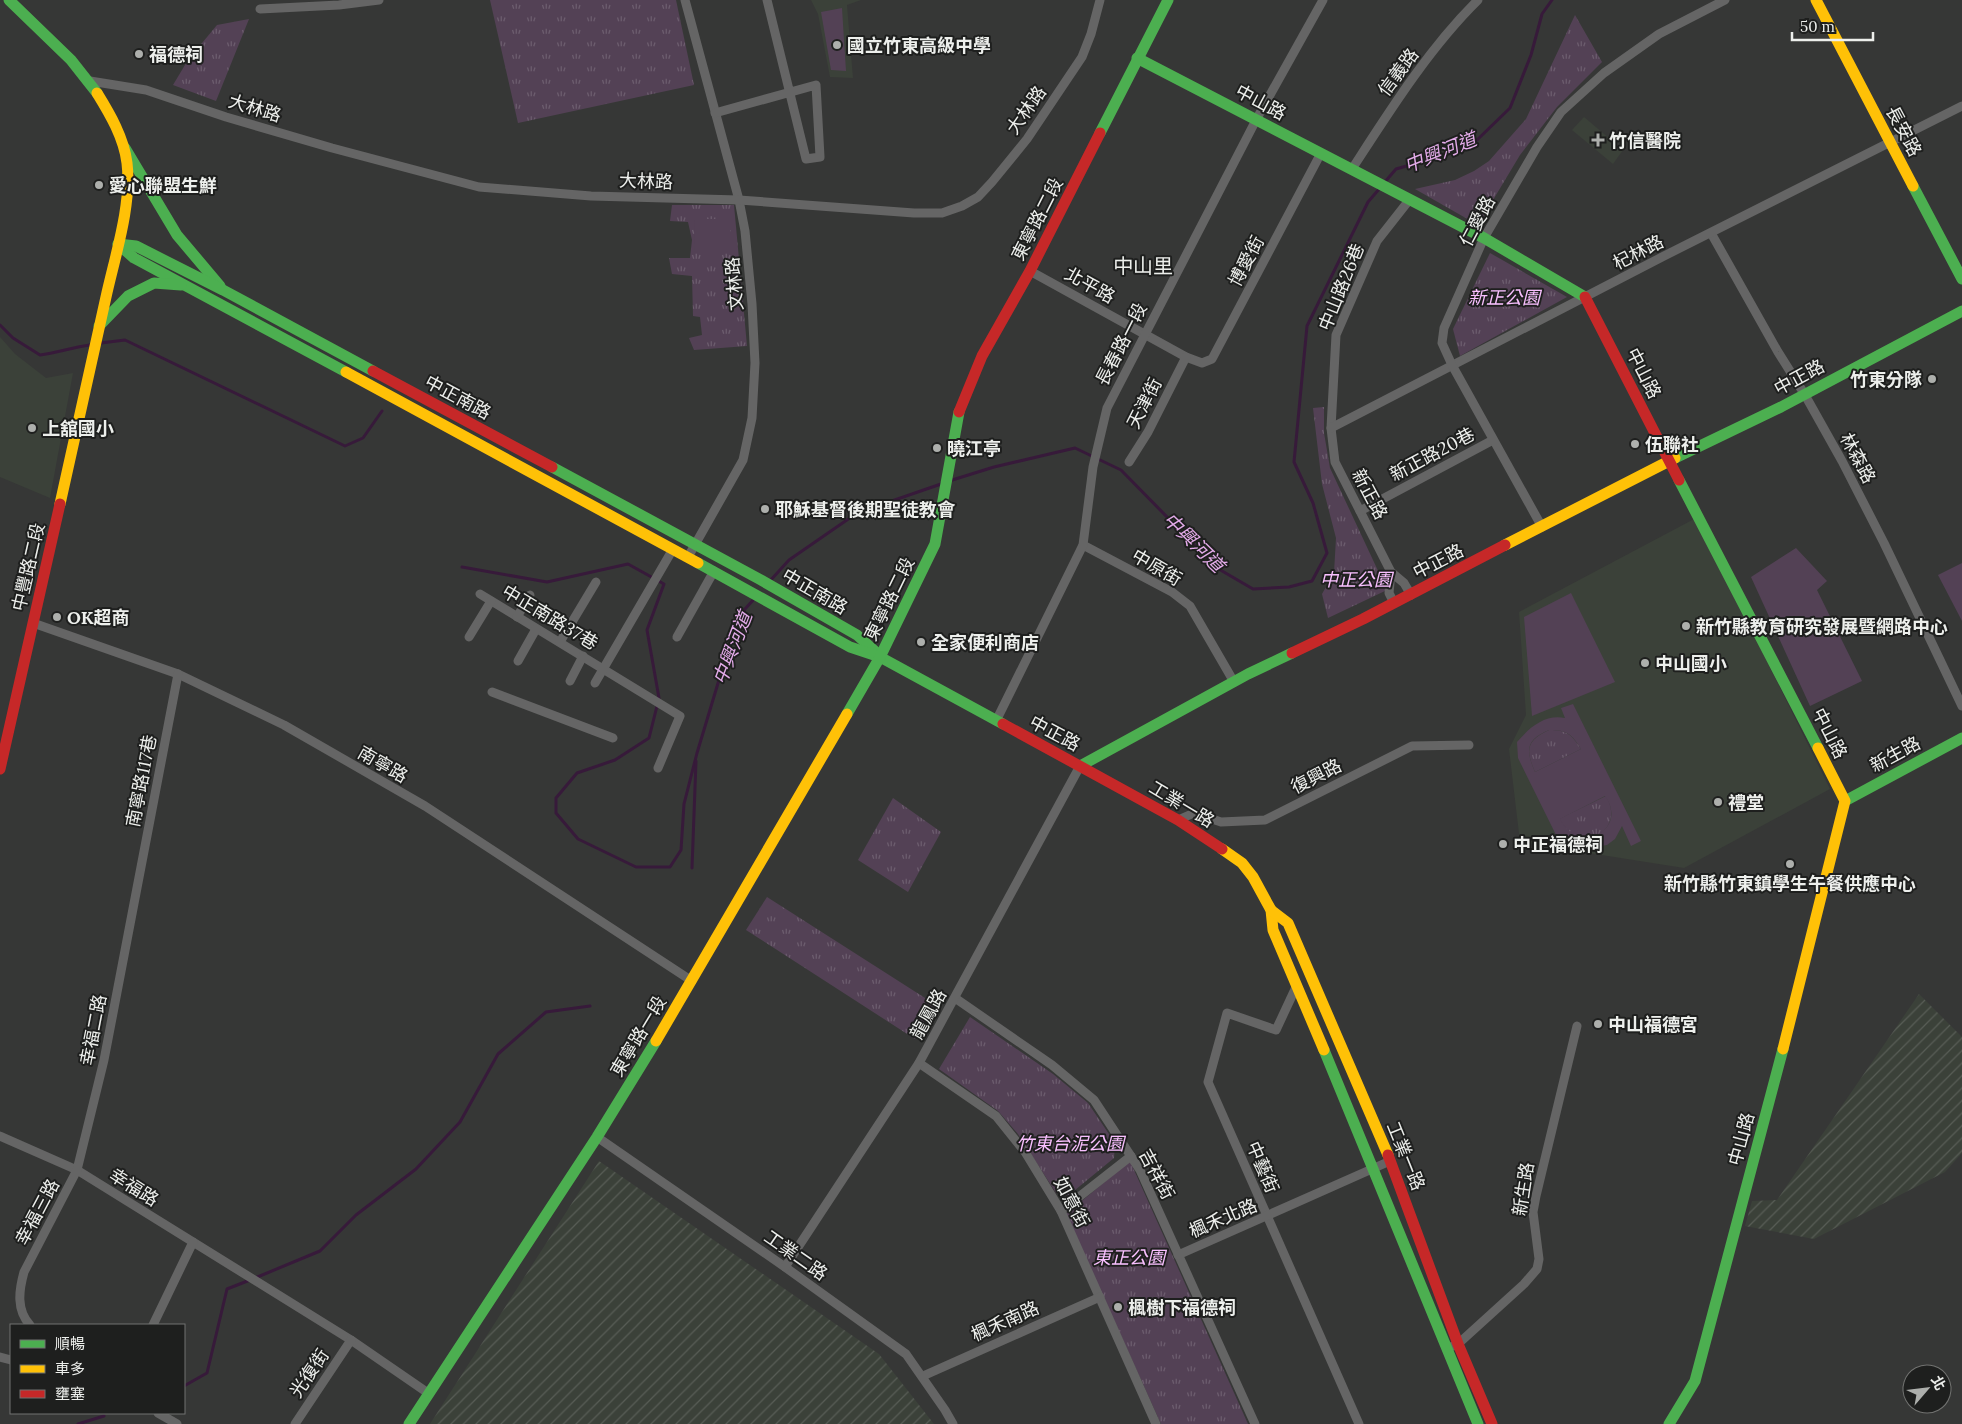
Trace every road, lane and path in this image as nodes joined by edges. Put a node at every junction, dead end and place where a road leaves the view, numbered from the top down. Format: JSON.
{"nodes":[{"id":1,"x":9,"y":0,"type":"edge"},
{"id":2,"x":379,"y":0,"type":"edge"},
{"id":3,"x":685,"y":0,"type":"edge"},
{"id":4,"x":767,"y":0,"type":"edge"},
{"id":5,"x":1100,"y":0,"type":"edge"},
{"id":6,"x":1168,"y":0,"type":"edge"},
{"id":7,"x":1323,"y":0,"type":"edge"},
{"id":8,"x":1478,"y":0,"type":"edge"},
{"id":9,"x":1726,"y":0,"type":"edge"},
{"id":10,"x":1816,"y":0,"type":"edge"},
{"id":11,"x":260,"y":9,"type":"dead end"},
{"id":12,"x":1137,"y":58,"type":"junction"},
{"id":13,"x":90,"y":81,"type":"junction"},
{"id":14,"x":789,"y":92,"type":"junction"},
{"id":15,"x":1962,"y":106,"type":"edge"},
{"id":16,"x":715,"y":113,"type":"junction"},
{"id":17,"x":1256,"y":120,"type":"junction"},
{"id":18,"x":121,"y":141,"type":"junction"},
{"id":19,"x":1890,"y":143,"type":"junction"},
{"id":20,"x":1321,"y":154,"type":"junction"},
{"id":21,"x":1352,"y":169,"type":"junction"},
{"id":22,"x":739,"y":200,"type":"junction"},
{"id":23,"x":1410,"y":200,"type":"junction"},
{"id":24,"x":1712,"y":233,"type":"junction"},
{"id":25,"x":1484,"y":238,"type":"junction"},
{"id":26,"x":118,"y":244,"type":"junction"},
{"id":27,"x":1030,"y":270,"type":"junction"},
{"id":28,"x":1962,"y":279,"type":"edge"},
{"id":29,"x":188,"y":286,"type":"junction"},
{"id":30,"x":223,"y":290,"type":"junction"},
{"id":31,"x":1585,"y":297,"type":"junction"},
{"id":32,"x":1962,"y":311,"type":"edge"},
{"id":33,"x":99,"y":326,"type":"junction"},
{"id":34,"x":1144,"y":334,"type":"junction"},
{"id":35,"x":1186,"y":357,"type":"junction"},
{"id":36,"x":1452,"y":365,"type":"junction"},
{"id":37,"x":1805,"y":395,"type":"junction"},
{"id":38,"x":1331,"y":428,"type":"junction"},
{"id":39,"x":1493,"y":440,"type":"junction"},
{"id":40,"x":1670,"y":460,"type":"junction"},
{"id":41,"x":1129,"y":462,"type":"dead end"},
{"id":42,"x":1360,"y":511,"type":"junction"},
{"id":43,"x":1542,"y":528,"type":"junction"},
{"id":44,"x":695,"y":545,"type":"junction"},
{"id":45,"x":1083,"y":545,"type":"junction"},
{"id":46,"x":673,"y":549,"type":"junction"},
{"id":47,"x":688,"y":557,"type":"junction"},
{"id":48,"x":714,"y":571,"type":"junction"},
{"id":49,"x":1391,"y":572,"type":"junction"},
{"id":50,"x":596,"y":582,"type":"dead end"},
{"id":51,"x":480,"y":594,"type":"dead end"},
{"id":52,"x":530,"y":595,"type":"dead end"},
{"id":53,"x":1410,"y":595,"type":"junction"},
{"id":54,"x":491,"y":601,"type":"junction"},
{"id":55,"x":1394,"y":603,"type":"junction"},
{"id":56,"x":517,"y":617,"type":"junction"},
{"id":57,"x":33,"y":623,"type":"junction"},
{"id":58,"x":536,"y":629,"type":"junction"},
{"id":59,"x":469,"y":637,"type":"dead end"},
{"id":60,"x":677,"y":637,"type":"dead end"},
{"id":61,"x":560,"y":642,"type":"junction"},
{"id":62,"x":583,"y":656,"type":"junction"},
{"id":63,"x":880,"y":657,"type":"junction"},
{"id":64,"x":518,"y":661,"type":"dead end"},
{"id":65,"x":603,"y":668,"type":"junction"},
{"id":66,"x":178,"y":674,"type":"junction"},
{"id":67,"x":570,"y":681,"type":"dead end"},
{"id":68,"x":595,"y":682,"type":"dead end"},
{"id":69,"x":1234,"y":682,"type":"junction"},
{"id":70,"x":492,"y":692,"type":"dead end"},
{"id":71,"x":1962,"y":706,"type":"edge"},
{"id":72,"x":996,"y":721,"type":"junction"},
{"id":73,"x":613,"y":738,"type":"dead end"},
{"id":74,"x":1962,"y":738,"type":"edge"},
{"id":75,"x":1469,"y":745,"type":"dead end"},
{"id":76,"x":1080,"y":766,"type":"junction"},
{"id":77,"x":658,"y":768,"type":"dead end"},
{"id":78,"x":0,"y":769,"type":"edge"},
{"id":79,"x":1845,"y":801,"type":"junction"},
{"id":80,"x":1178,"y":820,"type":"junction"},
{"id":81,"x":136,"y":894,"type":"joint"},
{"id":82,"x":1271,"y":910,"type":"junction"},
{"id":83,"x":692,"y":981,"type":"junction"},
{"id":84,"x":1296,"y":985,"type":"junction"},
{"id":85,"x":955,"y":998,"type":"junction"},
{"id":86,"x":1577,"y":1026,"type":"dead end"},
{"id":87,"x":920,"y":1063,"type":"junction"},
{"id":88,"x":0,"y":1136,"type":"edge"},
{"id":89,"x":597,"y":1136,"type":"junction"},
{"id":90,"x":1131,"y":1156,"type":"junction"},
{"id":91,"x":1390,"y":1161,"type":"junction"},
{"id":92,"x":1374,"y":1168,"type":"junction"},
{"id":93,"x":77,"y":1170,"type":"junction"},
{"id":94,"x":1061,"y":1211,"type":"junction"},
{"id":95,"x":1267,"y":1217,"type":"junction"},
{"id":96,"x":193,"y":1242,"type":"junction"},
{"id":97,"x":1178,"y":1255,"type":"junction"},
{"id":98,"x":785,"y":1267,"type":"junction"},
{"id":99,"x":1100,"y":1297,"type":"junction"},
{"id":100,"x":29,"y":1324,"type":"edge"},
{"id":101,"x":153,"y":1324,"type":"edge"},
{"id":102,"x":351,"y":1340,"type":"junction"},
{"id":103,"x":1458,"y":1344,"type":"junction"},
{"id":104,"x":1446,"y":1349,"type":"junction"},
{"id":105,"x":923,"y":1376,"type":"junction"},
{"id":106,"x":428,"y":1393,"type":"junction"},
{"id":107,"x":160,"y":1414,"type":"edge"},
{"id":108,"x":176,"y":1424,"type":"edge"},
{"id":109,"x":295,"y":1424,"type":"edge"},
{"id":110,"x":409,"y":1424,"type":"edge"},
{"id":111,"x":953,"y":1424,"type":"edge"},
{"id":112,"x":1156,"y":1424,"type":"edge"},
{"id":113,"x":1255,"y":1424,"type":"edge"},
{"id":114,"x":1359,"y":1424,"type":"edge"},
{"id":115,"x":1478,"y":1424,"type":"edge"},
{"id":116,"x":1492,"y":1424,"type":"edge"},
{"id":117,"x":1669,"y":1424,"type":"edge"}],
"edges":[{"from":1,"to":13,"type":"street"},
{"from":2,"to":11,"type":"street"},
{"from":3,"to":16,"type":"street","name":"文林路"},
{"from":4,"to":14,"type":"street"},
{"from":5,"to":22,"type":"street","name":"大林路"},
{"from":6,"to":12,"type":"street","name":"東寧路二段"},
{"from":7,"to":17,"type":"street","name":"長春路一段"},
{"from":8,"to":21,"type":"street","name":"信義路"},
{"from":9,"to":25,"type":"street","name":"仁愛路"},
{"from":10,"to":19,"type":"street","name":"長安路"},
{"from":12,"to":17,"type":"street","name":"中山路"},
{"from":12,"to":27,"type":"street","name":"東寧路二段"},
{"from":13,"to":18,"type":"street"},
{"from":13,"to":22,"type":"street","name":"大林路"},
{"from":14,"to":14,"type":"street"},
{"from":14,"to":16,"type":"street"},
{"from":15,"to":19,"type":"street","name":"杞林路"},
{"from":16,"to":22,"type":"street","name":"文林路"},
{"from":17,"to":20,"type":"street","name":"中山路"},
{"from":17,"to":34,"type":"street","name":"長春路一段"},
{"from":18,"to":26,"type":"street"},
{"from":18,"to":30,"type":"street"},
{"from":19,"to":24,"type":"street","name":"杞林路"},
{"from":19,"to":28,"type":"street","name":"長安路"},
{"from":20,"to":21,"type":"street","name":"中山路"},
{"from":20,"to":35,"type":"street","name":"博愛街"},
{"from":21,"to":23,"type":"street","name":"中山路"},
{"from":22,"to":44,"type":"street","name":"文林路"},
{"from":23,"to":25,"type":"street"},
{"from":23,"to":38,"type":"street","name":"中山路26巷"},
{"from":24,"to":31,"type":"street","name":"杞林路"},
{"from":24,"to":37,"type":"street","name":"林森路"},
{"from":25,"to":31,"type":"street"},
{"from":25,"to":36,"type":"street","name":"仁愛路"},
{"from":26,"to":29,"type":"street","name":"中正南路"},
{"from":26,"to":30,"type":"street","name":"中正南路"},
{"from":26,"to":33,"type":"street"},
{"from":27,"to":34,"type":"street","name":"北平路"},
{"from":27,"to":63,"type":"street","name":"東寧路二段"},
{"from":29,"to":33,"type":"street"},
{"from":29,"to":46,"type":"street","name":"中正南路"},
{"from":30,"to":44,"type":"street","name":"中正南路"},
{"from":31,"to":36,"type":"street","name":"杞林路"},
{"from":31,"to":40,"type":"street","name":"中山路"},
{"from":32,"to":37,"type":"street","name":"中正路"},
{"from":33,"to":57,"type":"street","name":"中豐路二段"},
{"from":34,"to":35,"type":"street","name":"北平路"},
{"from":34,"to":45,"type":"street","name":"長春路一段"},
{"from":35,"to":41,"type":"street","name":"天津街"},
{"from":36,"to":38,"type":"street","name":"杞林路"},
{"from":36,"to":39,"type":"street","name":"仁愛路"},
{"from":37,"to":40,"type":"street","name":"中正路"},
{"from":37,"to":71,"type":"street","name":"林森路"},
{"from":38,"to":42,"type":"street","name":"新正路"},
{"from":39,"to":42,"type":"street","name":"新正路20巷"},
{"from":39,"to":43,"type":"street","name":"仁愛路"},
{"from":40,"to":43,"type":"street","name":"中正路"},
{"from":40,"to":79,"type":"street","name":"中山路"},
{"from":42,"to":49,"type":"street","name":"新正路"},
{"from":43,"to":53,"type":"street","name":"中正路"},
{"from":44,"to":47,"type":"street","name":"文林路"},
{"from":44,"to":63,"type":"street","name":"中正南路"},
{"from":45,"to":69,"type":"street","name":"中原街"},
{"from":45,"to":72,"type":"street","name":"長春路一段"},
{"from":46,"to":47,"type":"street","name":"中正南路"},
{"from":46,"to":65,"type":"street","name":"中正南路37巷"},
{"from":47,"to":48,"type":"street","name":"中正南路"},
{"from":48,"to":60,"type":"street"},
{"from":48,"to":63,"type":"street","name":"中正南路"},
{"from":49,"to":53,"type":"street","name":"新正路"},
{"from":49,"to":55,"type":"street","name":"新正路"},
{"from":50,"to":61,"type":"street"},
{"from":51,"to":54,"type":"street","name":"中正南路37巷"},
{"from":52,"to":56,"type":"street"},
{"from":53,"to":55,"type":"street","name":"中正路"},
{"from":54,"to":56,"type":"street","name":"中正南路37巷"},
{"from":54,"to":59,"type":"street"},
{"from":55,"to":69,"type":"street","name":"中正路"},
{"from":56,"to":58,"type":"street","name":"中正南路37巷"},
{"from":57,"to":66,"type":"street","name":"南寧路"},
{"from":57,"to":78,"type":"street","name":"中豐路二段"},
{"from":58,"to":61,"type":"street","name":"中正南路37巷"},
{"from":58,"to":64,"type":"street"},
{"from":61,"to":62,"type":"street","name":"中正南路37巷"},
{"from":62,"to":65,"type":"street","name":"中正南路37巷"},
{"from":62,"to":67,"type":"street"},
{"from":63,"to":72,"type":"street","name":"中正路"},
{"from":63,"to":83,"type":"street","name":"東寧路一段"},
{"from":65,"to":68,"type":"street"},
{"from":65,"to":77,"type":"street","name":"中正南路37巷"},
{"from":66,"to":81,"type":"street","name":"南寧路117巷"},
{"from":66,"to":83,"type":"street","name":"南寧路"},
{"from":69,"to":76,"type":"street","name":"中正路"},
{"from":70,"to":73,"type":"street"},
{"from":72,"to":76,"type":"street","name":"中正路"},
{"from":74,"to":79,"type":"street","name":"新生路"},
{"from":75,"to":80,"type":"street","name":"復興路"},
{"from":76,"to":80,"type":"street","name":"工業一路"},
{"from":76,"to":85,"type":"street","name":"龍鳳路"},
{"from":79,"to":117,"type":"street","name":"中山路"},
{"from":80,"to":82,"type":"street","name":"工業一路"},
{"from":81,"to":93,"type":"street","name":"幸福二路"},
{"from":82,"to":84,"type":"street","name":"工業一路"},
{"from":82,"to":91,"type":"street","name":"工業一路"},
{"from":83,"to":89,"type":"street","name":"東寧路一段"},
{"from":84,"to":92,"type":"street","name":"工業一路"},
{"from":84,"to":95,"type":"street","name":"中藝街"},
{"from":85,"to":87,"type":"street","name":"龍鳳路"},
{"from":85,"to":90,"type":"street","name":"吉祥街"},
{"from":86,"to":103,"type":"street","name":"新生路"},
{"from":87,"to":94,"type":"street","name":"如意街"},
{"from":87,"to":98,"type":"street","name":"龍鳳路"},
{"from":88,"to":93,"type":"street","name":"幸福路"},
{"from":89,"to":98,"type":"street","name":"工業二路"},
{"from":89,"to":106,"type":"street","name":"東寧路一段"},
{"from":90,"to":94,"type":"street"},
{"from":90,"to":97,"type":"street","name":"吉祥街"},
{"from":91,"to":92,"type":"street","name":"楓禾北路"},
{"from":91,"to":103,"type":"street","name":"工業一路"},
{"from":92,"to":95,"type":"street","name":"楓禾北路"},
{"from":92,"to":104,"type":"street","name":"工業一路"},
{"from":93,"to":96,"type":"street","name":"幸福路"},
{"from":93,"to":100,"type":"street","name":"幸福三路"},
{"from":94,"to":99,"type":"street","name":"如意街"},
{"from":95,"to":97,"type":"street","name":"楓禾北路"},
{"from":95,"to":114,"type":"street","name":"中藝街"},
{"from":96,"to":101,"type":"street"},
{"from":96,"to":102,"type":"street","name":"幸福路"},
{"from":97,"to":113,"type":"street","name":"吉祥街"},
{"from":98,"to":105,"type":"street","name":"工業二路"},
{"from":99,"to":105,"type":"street","name":"楓禾南路"},
{"from":99,"to":112,"type":"street","name":"如意街"},
{"from":102,"to":106,"type":"street"},
{"from":102,"to":109,"type":"street","name":"光復街"},
{"from":103,"to":104,"type":"street","name":"新生路"},
{"from":103,"to":116,"type":"street","name":"工業一路"},
{"from":104,"to":115,"type":"street","name":"工業一路"},
{"from":105,"to":111,"type":"street","name":"工業二路"},
{"from":106,"to":110,"type":"street","name":"東寧路一段"},
{"from":107,"to":108,"type":"street"}]}
